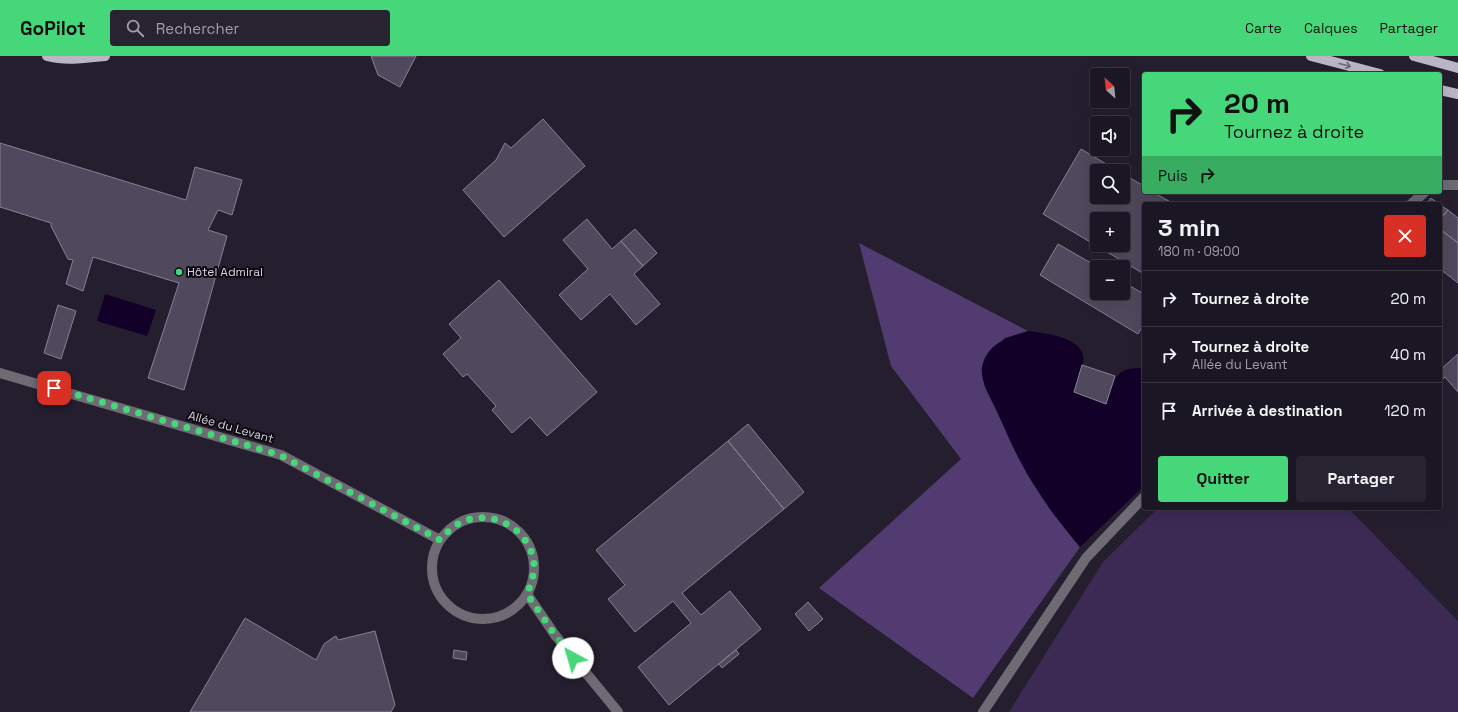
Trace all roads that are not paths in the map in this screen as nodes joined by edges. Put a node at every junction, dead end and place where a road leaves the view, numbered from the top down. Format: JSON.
{"nodes":[{"id":1,"x":47,"y":56,"type":"edge"},
{"id":2,"x":105,"y":56,"type":"edge"},
{"id":3,"x":1311,"y":56,"type":"edge"},
{"id":4,"x":1414,"y":56,"type":"edge"},
{"id":5,"x":1458,"y":68,"type":"edge"},
{"id":6,"x":1372,"y":72,"type":"edge"},
{"id":7,"x":1442,"y":90,"type":"edge"},
{"id":8,"x":1458,"y":94,"type":"edge"},
{"id":9,"x":1442,"y":185,"type":"edge"},
{"id":10,"x":1458,"y":185,"type":"edge"},
{"id":11,"x":1423,"y":194,"type":"edge"},
{"id":12,"x":1413,"y":202,"type":"edge"},
{"id":13,"x":0,"y":373,"type":"edge"},
{"id":14,"x":1142,"y":499,"type":"edge"},
{"id":15,"x":440,"y":540,"type":"junction"},
{"id":16,"x":527,"y":594,"type":"junction"},
{"id":17,"x":618,"y":712,"type":"edge"},
{"id":18,"x":983,"y":712,"type":"edge"}],
"edges":[{"from":1,"to":2,"type":"main road"},
{"from":3,"to":6,"type":"main road","one_way":true},
{"from":4,"to":5,"type":"main road"},
{"from":7,"to":8,"type":"main road"},
{"from":9,"to":10,"type":"street"},
{"from":11,"to":12,"type":"street"},
{"from":13,"to":15,"type":"street","name":"Allée du Levant"},
{"from":14,"to":18,"type":"street"},
{"from":15,"to":16,"type":"street"},
{"from":15,"to":16,"type":"street"},
{"from":16,"to":17,"type":"street"}]}
